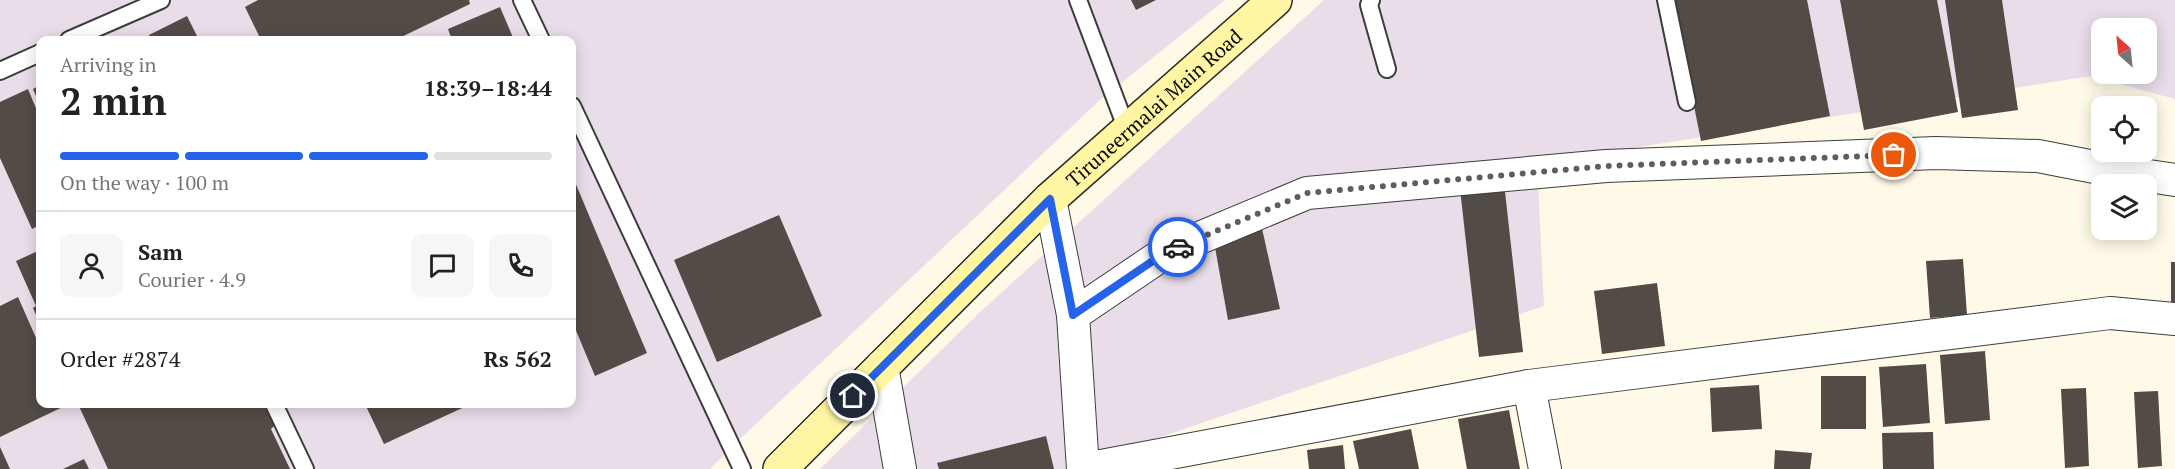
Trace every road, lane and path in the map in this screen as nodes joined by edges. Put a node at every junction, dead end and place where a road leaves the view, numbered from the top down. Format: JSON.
{"nodes":[{"id":1,"x":161,"y":0,"type":"edge"},
{"id":2,"x":522,"y":0,"type":"edge"},
{"id":3,"x":1078,"y":0,"type":"edge"},
{"id":4,"x":1275,"y":0,"type":"edge"},
{"id":5,"x":1371,"y":0,"type":"edge"},
{"id":6,"x":1666,"y":0,"type":"edge"},
{"id":7,"x":78,"y":36,"type":"edge"},
{"id":8,"x":539,"y":36,"type":"edge"},
{"id":9,"x":36,"y":55,"type":"edge"},
{"id":10,"x":1387,"y":69,"type":"dead end"},
{"id":11,"x":0,"y":71,"type":"edge"},
{"id":12,"x":1687,"y":102,"type":"dead end"},
{"id":13,"x":576,"y":115,"type":"edge"},
{"id":14,"x":1127,"y":130,"type":"junction"},
{"id":15,"x":2175,"y":180,"type":"edge"},
{"id":16,"x":1050,"y":199,"type":"junction"},
{"id":17,"x":1073,"y":315,"type":"junction"},
{"id":18,"x":2175,"y":319,"type":"edge"},
{"id":19,"x":882,"y":366,"type":"junction"},
{"id":20,"x":1530,"y":386,"type":"junction"},
{"id":21,"x":276,"y":408,"type":"edge"},
{"id":22,"x":305,"y":469,"type":"edge"},
{"id":23,"x":742,"y":469,"type":"edge"},
{"id":24,"x":780,"y":469,"type":"edge"},
{"id":25,"x":900,"y":469,"type":"edge"},
{"id":26,"x":1084,"y":469,"type":"edge"},
{"id":27,"x":1545,"y":469,"type":"edge"}],
"edges":[{"from":1,"to":7,"type":"lane"},
{"from":2,"to":8,"type":"lane"},
{"from":3,"to":14,"type":"lane"},
{"from":4,"to":14,"type":"main road","name":"Tiruneermalai Main Road"},
{"from":5,"to":10,"type":"lane"},
{"from":6,"to":12,"type":"lane"},
{"from":9,"to":11,"type":"lane"},
{"from":13,"to":23,"type":"lane"},
{"from":14,"to":16,"type":"main road","name":"Tiruneermalai Main Road"},
{"from":15,"to":17,"type":"street"},
{"from":16,"to":17,"type":"street"},
{"from":16,"to":19,"type":"main road","name":"Tiruneermalai Main Road"},
{"from":17,"to":26,"type":"street"},
{"from":18,"to":20,"type":"street"},
{"from":19,"to":24,"type":"main road","name":"Tiruneermalai Main Road"},
{"from":19,"to":25,"type":"street"},
{"from":20,"to":26,"type":"street"},
{"from":20,"to":27,"type":"street"},
{"from":21,"to":22,"type":"lane"}]}
